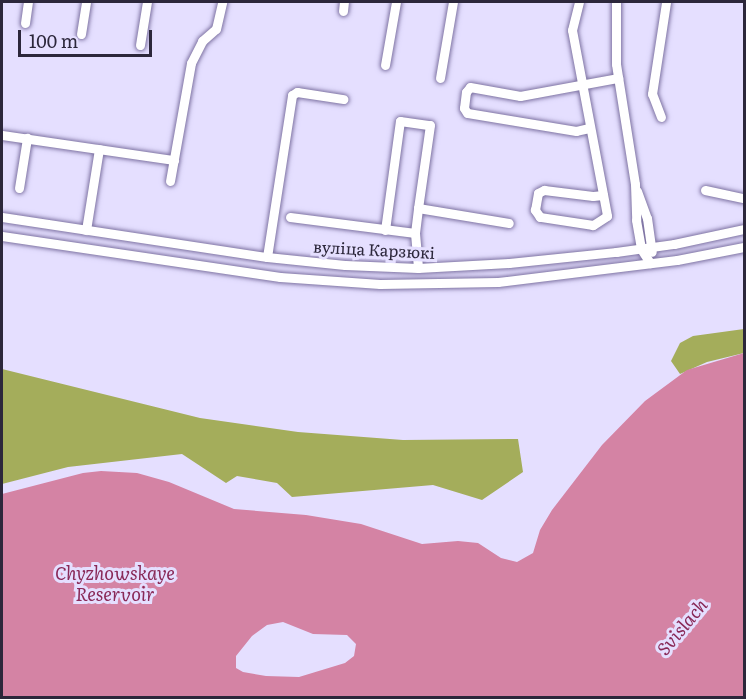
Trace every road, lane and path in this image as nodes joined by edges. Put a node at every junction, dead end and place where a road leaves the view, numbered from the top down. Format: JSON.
{"nodes":[{"id":1,"x":28,"y":2,"type":"edge"},
{"id":2,"x":86,"y":2,"type":"edge"},
{"id":3,"x":147,"y":2,"type":"edge"},
{"id":4,"x":222,"y":2,"type":"edge"},
{"id":5,"x":396,"y":2,"type":"edge"},
{"id":6,"x":453,"y":2,"type":"edge"},
{"id":7,"x":579,"y":2,"type":"edge"},
{"id":8,"x":616,"y":2,"type":"edge"},
{"id":9,"x":666,"y":2,"type":"edge"},
{"id":10,"x":25,"y":23,"type":"dead end"},
{"id":11,"x":81,"y":34,"type":"dead end"},
{"id":12,"x":140,"y":45,"type":"dead end"},
{"id":13,"x":385,"y":65,"type":"dead end"},
{"id":14,"x":441,"y":78,"type":"dead end"},
{"id":15,"x":618,"y":78,"type":"junction"},
{"id":16,"x":581,"y":86,"type":"junction"},
{"id":17,"x":343,"y":99,"type":"dead end"},
{"id":18,"x":661,"y":117,"type":"dead end"},
{"id":19,"x":589,"y":128,"type":"junction"},
{"id":20,"x":2,"y":135,"type":"edge"},
{"id":21,"x":27,"y":138,"type":"junction"},
{"id":22,"x":99,"y":149,"type":"junction"},
{"id":23,"x":174,"y":160,"type":"junction"},
{"id":24,"x":170,"y":180,"type":"dead end"},
{"id":25,"x":635,"y":184,"type":"junction"},
{"id":26,"x":19,"y":188,"type":"dead end"},
{"id":27,"x":705,"y":190,"type":"dead end"},
{"id":28,"x":603,"y":195,"type":"junction"},
{"id":29,"x":744,"y":198,"type":"edge"},
{"id":30,"x":418,"y":208,"type":"junction"},
{"id":31,"x":2,"y":217,"type":"edge"},
{"id":32,"x":290,"y":217,"type":"dead end"},
{"id":33,"x":509,"y":224,"type":"dead end"},
{"id":34,"x":744,"y":229,"type":"edge"},
{"id":35,"x":86,"y":230,"type":"junction"},
{"id":36,"x":385,"y":230,"type":"junction"},
{"id":37,"x":415,"y":233,"type":"junction"},
{"id":38,"x":2,"y":236,"type":"edge"},
{"id":39,"x":653,"y":247,"type":"junction"},
{"id":40,"x":744,"y":247,"type":"edge"},
{"id":41,"x":641,"y":249,"type":"junction"},
{"id":42,"x":267,"y":257,"type":"junction"},
{"id":43,"x":650,"y":264,"type":"junction"},
{"id":44,"x":418,"y":268,"type":"junction"}],
"edges":[{"from":1,"to":10,"type":"street"},
{"from":2,"to":11,"type":"street"},
{"from":3,"to":12,"type":"street"},
{"from":4,"to":23,"type":"street"},
{"from":5,"to":13,"type":"street"},
{"from":6,"to":14,"type":"street"},
{"from":7,"to":16,"type":"street"},
{"from":8,"to":15,"type":"street"},
{"from":9,"to":18,"type":"street"},
{"from":15,"to":16,"type":"street"},
{"from":15,"to":25,"type":"street"},
{"from":16,"to":19,"type":"street"},
{"from":16,"to":19,"type":"street"},
{"from":17,"to":42,"type":"street"},
{"from":19,"to":28,"type":"street"},
{"from":20,"to":21,"type":"street"},
{"from":21,"to":22,"type":"street"},
{"from":21,"to":26,"type":"street"},
{"from":22,"to":23,"type":"street"},
{"from":22,"to":35,"type":"street"},
{"from":23,"to":24,"type":"street"},
{"from":25,"to":39,"type":"street"},
{"from":25,"to":41,"type":"street"},
{"from":27,"to":29,"type":"street"},
{"from":28,"to":28,"type":"street"},
{"from":30,"to":33,"type":"street"},
{"from":30,"to":36,"type":"street"},
{"from":30,"to":37,"type":"street"},
{"from":31,"to":35,"type":"street","name":"вуліца Карзюкі"},
{"from":32,"to":36,"type":"street"},
{"from":34,"to":39,"type":"street","name":"вуліца Карзюкі"},
{"from":35,"to":42,"type":"street","name":"вуліца Карзюкі"},
{"from":36,"to":37,"type":"street"},
{"from":37,"to":44,"type":"street"},
{"from":38,"to":43,"type":"street","name":"вуліца Карзюкі"},
{"from":39,"to":41,"type":"street","name":"вуліца Карзюкі"},
{"from":39,"to":43,"type":"street"},
{"from":40,"to":43,"type":"street","name":"вуліца Карзюкі"},
{"from":41,"to":43,"type":"street"},
{"from":41,"to":44,"type":"street","name":"вуліца Карзюкі"},
{"from":42,"to":44,"type":"street","name":"вуліца Карзюкі"}]}
